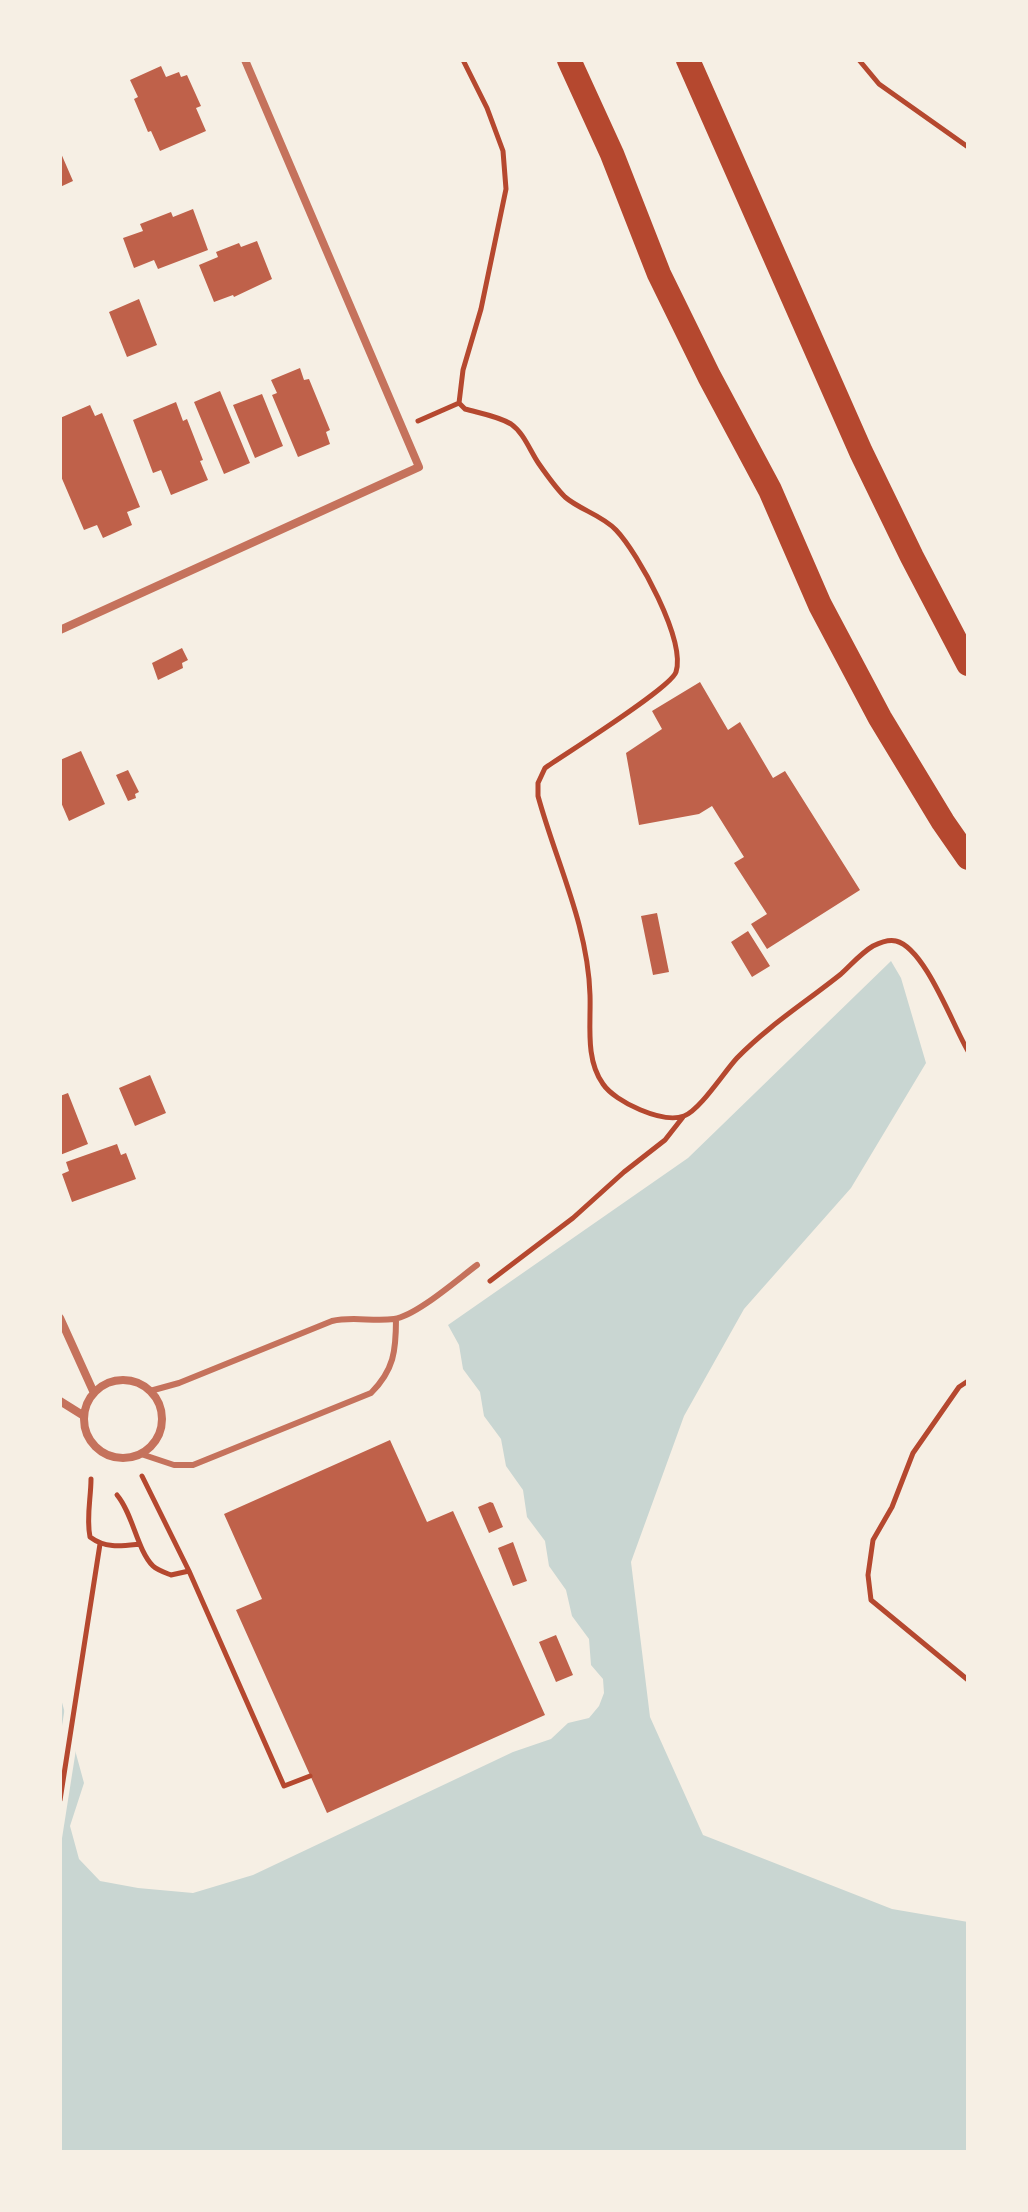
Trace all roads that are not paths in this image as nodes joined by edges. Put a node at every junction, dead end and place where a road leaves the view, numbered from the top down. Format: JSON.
{"nodes":[{"id":1,"x":245,"y":60,"type":"edge"},
{"id":2,"x":569,"y":60,"type":"edge"},
{"id":3,"x":688,"y":60,"type":"edge"},
{"id":4,"x":60,"y":630,"type":"edge"},
{"id":5,"x":968,"y":664,"type":"edge"},
{"id":6,"x":968,"y":858,"type":"edge"},
{"id":7,"x":477,"y":1265,"type":"dead end"},
{"id":8,"x":60,"y":1318,"type":"edge"},
{"id":9,"x":396,"y":1319,"type":"junction"},
{"id":10,"x":150,"y":1391,"type":"junction"},
{"id":11,"x":94,"y":1393,"type":"junction"},
{"id":12,"x":60,"y":1401,"type":"edge"},
{"id":13,"x":84,"y":1416,"type":"junction"},
{"id":14,"x":137,"y":1455,"type":"junction"}],
"edges":[{"from":1,"to":4,"type":"street"},
{"from":2,"to":6,"type":"highway"},
{"from":3,"to":5,"type":"highway"},
{"from":7,"to":9,"type":"lane"},
{"from":8,"to":11,"type":"street"},
{"from":9,"to":10,"type":"lane"},
{"from":9,"to":14,"type":"lane"},
{"from":10,"to":11,"type":"street"},
{"from":10,"to":14,"type":"street"},
{"from":11,"to":13,"type":"street"},
{"from":12,"to":13,"type":"street"},
{"from":13,"to":14,"type":"street"}]}
